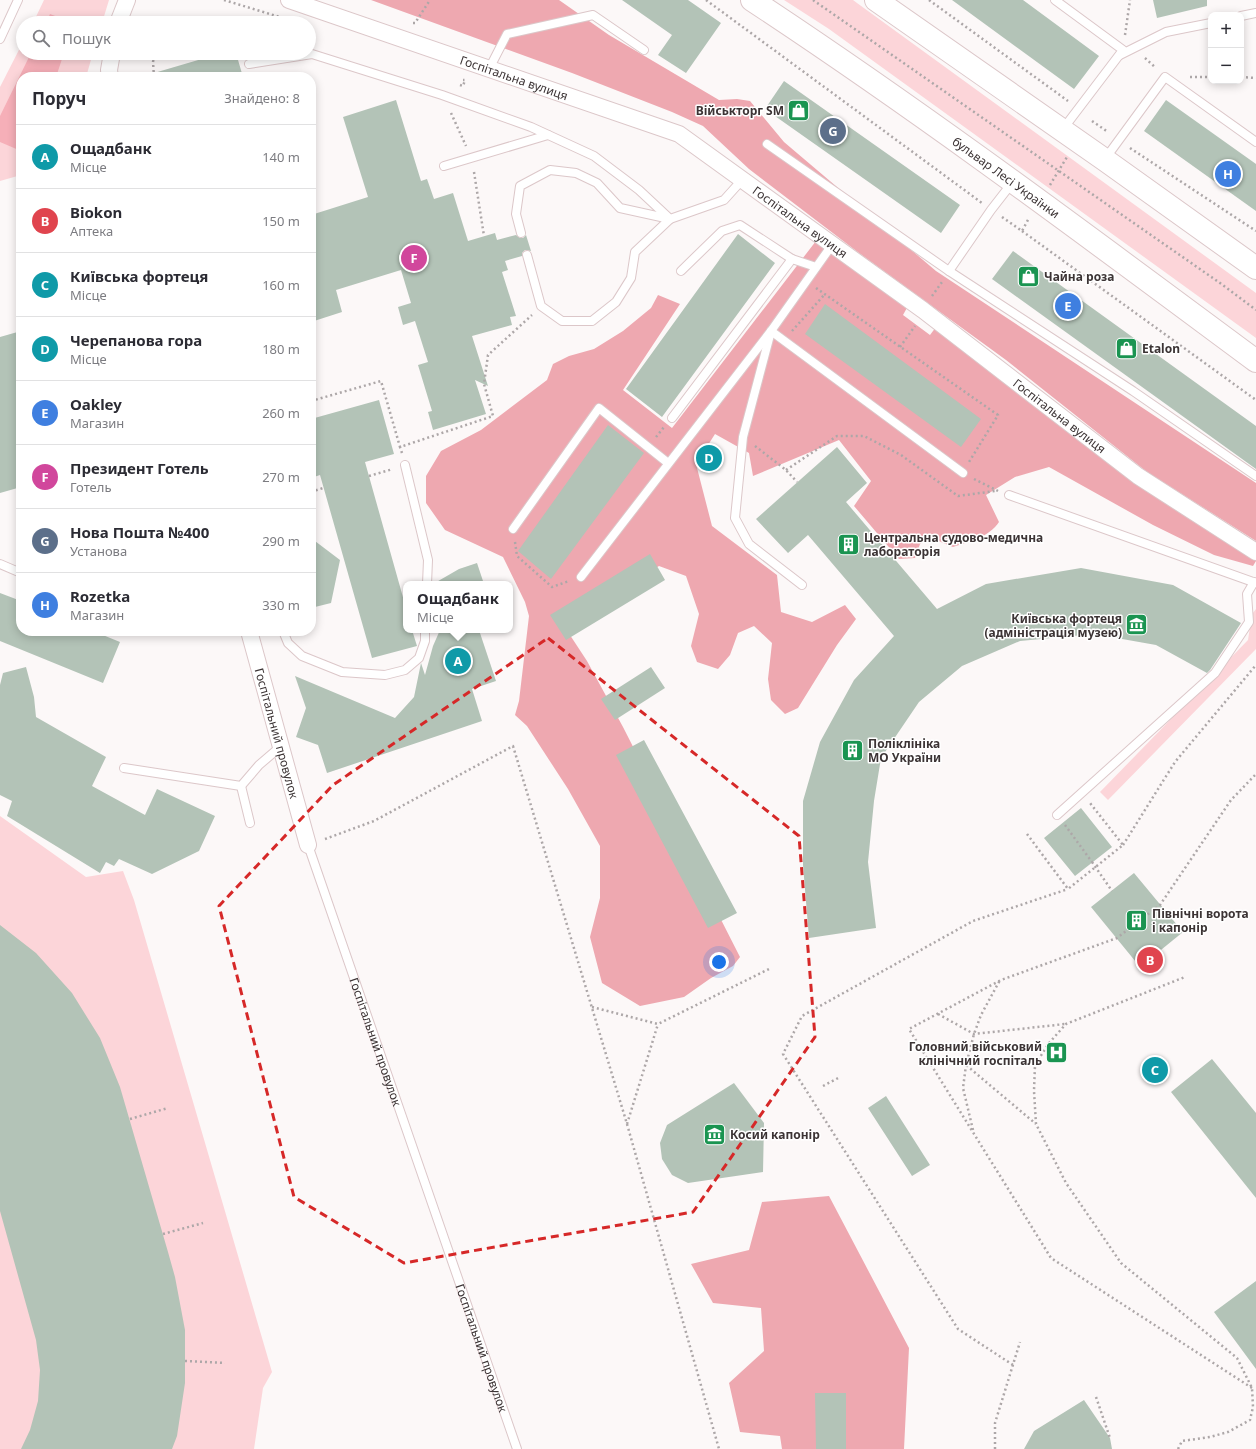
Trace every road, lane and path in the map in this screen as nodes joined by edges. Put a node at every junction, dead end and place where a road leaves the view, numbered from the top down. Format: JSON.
{"nodes":[{"id":1,"x":18,"y":0,"type":"edge"},
{"id":2,"x":127,"y":0,"type":"edge"},
{"id":3,"x":224,"y":0,"type":"edge"},
{"id":4,"x":289,"y":0,"type":"edge"},
{"id":5,"x":430,"y":0,"type":"edge"},
{"id":6,"x":706,"y":0,"type":"edge"},
{"id":7,"x":752,"y":0,"type":"edge"},
{"id":8,"x":813,"y":0,"type":"edge"},
{"id":9,"x":876,"y":0,"type":"edge"},
{"id":10,"x":929,"y":0,"type":"edge"},
{"id":11,"x":1055,"y":0,"type":"edge"},
{"id":12,"x":1130,"y":0,"type":"edge"},
{"id":13,"x":1256,"y":13,"type":"edge"},
{"id":14,"x":1244,"y":15,"type":"edge"},
{"id":15,"x":121,"y":16,"type":"edge"},
{"id":16,"x":277,"y":16,"type":"edge"},
{"id":17,"x":415,"y":23,"type":"dead end"},
{"id":18,"x":1208,"y":24,"type":"edge"},
{"id":19,"x":0,"y":39,"type":"edge"},
{"id":20,"x":644,"y":50,"type":"dead end"},
{"id":21,"x":1121,"y":52,"type":"junction"},
{"id":22,"x":316,"y":55,"type":"edge"},
{"id":23,"x":111,"y":60,"type":"edge"},
{"id":24,"x":153,"y":60,"type":"edge"},
{"id":25,"x":275,"y":60,"type":"edge"},
{"id":26,"x":250,"y":64,"type":"dead end"},
{"id":27,"x":489,"y":69,"type":"junction"},
{"id":28,"x":109,"y":72,"type":"edge"},
{"id":29,"x":154,"y":72,"type":"edge"},
{"id":30,"x":1244,"y":77,"type":"edge"},
{"id":31,"x":459,"y":78,"type":"dead end"},
{"id":32,"x":1256,"y":78,"type":"edge"},
{"id":33,"x":458,"y":85,"type":"dead end"},
{"id":34,"x":1078,"y":109,"type":"junction"},
{"id":35,"x":1092,"y":121,"type":"dead end"},
{"id":36,"x":1062,"y":131,"type":"junction"},
{"id":37,"x":548,"y":135,"type":"junction"},
{"id":38,"x":1119,"y":140,"type":"junction"},
{"id":39,"x":1256,"y":142,"type":"edge"},
{"id":40,"x":766,"y":144,"type":"dead end"},
{"id":41,"x":1070,"y":152,"type":"dead end"},
{"id":42,"x":1105,"y":160,"type":"junction"},
{"id":43,"x":444,"y":166,"type":"dead end"},
{"id":44,"x":1058,"y":172,"type":"junction"},
{"id":45,"x":742,"y":180,"type":"junction"},
{"id":46,"x":1013,"y":181,"type":"junction"},
{"id":47,"x":1040,"y":201,"type":"junction"},
{"id":48,"x":991,"y":210,"type":"junction"},
{"id":49,"x":670,"y":219,"type":"junction"},
{"id":50,"x":1022,"y":231,"type":"junction"},
{"id":51,"x":1256,"y":231,"type":"edge"},
{"id":52,"x":521,"y":233,"type":"dead end"},
{"id":53,"x":832,"y":244,"type":"junction"},
{"id":54,"x":527,"y":255,"type":"dead end"},
{"id":55,"x":792,"y":259,"type":"junction"},
{"id":56,"x":816,"y":267,"type":"junction"},
{"id":57,"x":1256,"y":268,"type":"edge"},
{"id":58,"x":681,"y":271,"type":"dead end"},
{"id":59,"x":949,"y":271,"type":"junction"},
{"id":60,"x":806,"y":281,"type":"junction"},
{"id":61,"x":825,"y":294,"type":"junction"},
{"id":62,"x":541,"y":306,"type":"junction"},
{"id":63,"x":1256,"y":310,"type":"edge"},
{"id":64,"x":920,"y":316,"type":"junction"},
{"id":65,"x":771,"y":331,"type":"junction"},
{"id":66,"x":784,"y":340,"type":"junction"},
{"id":67,"x":900,"y":347,"type":"junction"},
{"id":68,"x":1256,"y":361,"type":"edge"},
{"id":69,"x":316,"y":400,"type":"edge"},
{"id":70,"x":1256,"y":400,"type":"edge"},
{"id":71,"x":672,"y":418,"type":"dead end"},
{"id":72,"x":743,"y":437,"type":"junction"},
{"id":73,"x":426,"y":438,"type":"dead end"},
{"id":74,"x":400,"y":447,"type":"dead end"},
{"id":75,"x":668,"y":463,"type":"junction"},
{"id":76,"x":405,"y":465,"type":"dead end"},
{"id":77,"x":786,"y":470,"type":"junction"},
{"id":78,"x":963,"y":474,"type":"joint"},
{"id":79,"x":1256,"y":476,"type":"edge"},
{"id":80,"x":797,"y":482,"type":"dead end"},
{"id":81,"x":323,"y":488,"type":"dead end"},
{"id":82,"x":316,"y":490,"type":"edge"},
{"id":83,"x":995,"y":491,"type":"dead end"},
{"id":84,"x":1009,"y":495,"type":"dead end"},
{"id":85,"x":513,"y":529,"type":"joint"},
{"id":86,"x":1256,"y":552,"type":"edge"},
{"id":87,"x":0,"y":564,"type":"edge"},
{"id":88,"x":16,"y":571,"type":"edge"},
{"id":89,"x":581,"y":577,"type":"joint"},
{"id":90,"x":427,"y":581,"type":"edge"},
{"id":91,"x":1255,"y":583,"type":"edge"},
{"id":92,"x":802,"y":585,"type":"dead end"},
{"id":93,"x":425,"y":633,"type":"edge"},
{"id":94,"x":250,"y":636,"type":"edge"},
{"id":95,"x":285,"y":636,"type":"edge"},
{"id":96,"x":1256,"y":665,"type":"edge"},
{"id":97,"x":280,"y":747,"type":"junction"},
{"id":98,"x":124,"y":768,"type":"dead end"},
{"id":99,"x":1256,"y":774,"type":"edge"},
{"id":100,"x":241,"y":786,"type":"junction"},
{"id":101,"x":1098,"y":813,"type":"dead end"},
{"id":102,"x":1058,"y":815,"type":"joint"},
{"id":103,"x":250,"y":823,"type":"dead end"},
{"id":104,"x":1027,"y":834,"type":"dead end"},
{"id":105,"x":308,"y":845,"type":"junction"},
{"id":106,"x":1123,"y":845,"type":"junction"},
{"id":107,"x":1068,"y":889,"type":"junction"},
{"id":108,"x":1112,"y":890,"type":"dead end"},
{"id":109,"x":771,"y":968,"type":"dead end"},
{"id":110,"x":1185,"y":977,"type":"dead end"},
{"id":111,"x":1001,"y":980,"type":"junction"},
{"id":112,"x":592,"y":1007,"type":"junction"},
{"id":113,"x":938,"y":1014,"type":"junction"},
{"id":114,"x":658,"y":1024,"type":"junction"},
{"id":115,"x":1066,"y":1024,"type":"junction"},
{"id":116,"x":974,"y":1034,"type":"junction"},
{"id":117,"x":927,"y":1059,"type":"junction"},
{"id":118,"x":966,"y":1066,"type":"junction"},
{"id":119,"x":840,"y":1077,"type":"dead end"},
{"id":120,"x":823,"y":1086,"type":"dead end"},
{"id":121,"x":168,"y":1108,"type":"dead end"},
{"id":122,"x":130,"y":1119,"type":"dead end"},
{"id":123,"x":627,"y":1124,"type":"junction"},
{"id":124,"x":1036,"y":1124,"type":"junction"},
{"id":125,"x":974,"y":1134,"type":"junction"},
{"id":126,"x":203,"y":1223,"type":"dead end"},
{"id":127,"x":163,"y":1234,"type":"dead end"},
{"id":128,"x":1020,"y":1342,"type":"dead end"},
{"id":129,"x":185,"y":1361,"type":"dead end"},
{"id":130,"x":225,"y":1363,"type":"dead end"},
{"id":131,"x":1012,"y":1365,"type":"junction"},
{"id":132,"x":1252,"y":1388,"type":"junction"},
{"id":133,"x":1096,"y":1397,"type":"dead end"},
{"id":134,"x":1110,"y":1438,"type":"dead end"},
{"id":135,"x":517,"y":1449,"type":"edge"},
{"id":136,"x":719,"y":1449,"type":"edge"},
{"id":137,"x":995,"y":1449,"type":"edge"},
{"id":138,"x":1178,"y":1449,"type":"edge"}],
"edges":[{"from":1,"to":19,"type":"lane"},
{"from":2,"to":15,"type":"street"},
{"from":3,"to":16,"type":"path"},
{"from":4,"to":27,"type":"street","name":"Госпітальна вулиця"},
{"from":5,"to":17,"type":"path"},
{"from":6,"to":48,"type":"path"},
{"from":7,"to":46,"type":"main road","name":"бульвар Лесі Українки"},
{"from":8,"to":44,"type":"path"},
{"from":9,"to":36,"type":"main road"},
{"from":10,"to":34,"type":"path"},
{"from":11,"to":21,"type":"lane"},
{"from":12,"to":21,"type":"path"},
{"from":13,"to":14,"type":"lane"},
{"from":18,"to":21,"type":"lane"},
{"from":20,"to":27,"type":"lane"},
{"from":21,"to":34,"type":"lane"},
{"from":22,"to":37,"type":"lane"},
{"from":23,"to":28,"type":"street"},
{"from":24,"to":29,"type":"path"},
{"from":25,"to":26,"type":"lane"},
{"from":27,"to":45,"type":"street","name":"Госпітальна вулиця"},
{"from":30,"to":32,"type":"path"},
{"from":31,"to":33,"type":"path"},
{"from":34,"to":36,"type":"lane"},
{"from":35,"to":38,"type":"path"},
{"from":36,"to":42,"type":"main road"},
{"from":37,"to":43,"type":"lane"},
{"from":37,"to":49,"type":"lane"},
{"from":38,"to":39,"type":"lane"},
{"from":38,"to":42,"type":"lane"},
{"from":38,"to":51,"type":"path"},
{"from":40,"to":59,"type":"lane"},
{"from":41,"to":44,"type":"path"},
{"from":42,"to":57,"type":"main road"},
{"from":44,"to":47,"type":"path"},
{"from":44,"to":63,"type":"path"},
{"from":45,"to":49,"type":"lane"},
{"from":45,"to":53,"type":"street","name":"Госпітальна вулиця"},
{"from":46,"to":47,"type":"main road","name":"бульвар Лесі Українки"},
{"from":46,"to":48,"type":"lane"},
{"from":47,"to":50,"type":"path"},
{"from":47,"to":68,"type":"main road","name":"бульвар Лесі Українки"},
{"from":48,"to":50,"type":"path"},
{"from":48,"to":59,"type":"lane"},
{"from":49,"to":52,"type":"lane"},
{"from":49,"to":62,"type":"lane"},
{"from":50,"to":70,"type":"path"},
{"from":53,"to":56,"type":"lane"},
{"from":53,"to":64,"type":"street","name":"Госпітальна вулиця"},
{"from":54,"to":62,"type":"lane"},
{"from":55,"to":56,"type":"lane"},
{"from":55,"to":58,"type":"lane"},
{"from":55,"to":71,"type":"lane"},
{"from":56,"to":60,"type":"lane"},
{"from":59,"to":64,"type":"path"},
{"from":59,"to":79,"type":"lane"},
{"from":60,"to":61,"type":"path"},
{"from":60,"to":65,"type":"lane"},
{"from":61,"to":66,"type":"path"},
{"from":61,"to":67,"type":"path"},
{"from":62,"to":73,"type":"path"},
{"from":64,"to":67,"type":"path"},
{"from":64,"to":86,"type":"street","name":"Госпітальна вулиця"},
{"from":65,"to":66,"type":"lane"},
{"from":65,"to":72,"type":"lane"},
{"from":65,"to":75,"type":"lane"},
{"from":66,"to":78,"type":"lane"},
{"from":67,"to":78,"type":"path"},
{"from":69,"to":74,"type":"path"},
{"from":72,"to":77,"type":"path"},
{"from":72,"to":92,"type":"lane"},
{"from":75,"to":85,"type":"lane"},
{"from":75,"to":89,"type":"lane"},
{"from":76,"to":90,"type":"lane"},
{"from":77,"to":80,"type":"path"},
{"from":77,"to":83,"type":"path"},
{"from":81,"to":82,"type":"path"},
{"from":84,"to":91,"type":"lane"},
{"from":85,"to":89,"type":"path"},
{"from":87,"to":88,"type":"lane"},
{"from":91,"to":102,"type":"lane"},
{"from":93,"to":95,"type":"lane"},
{"from":94,"to":97,"type":"street","name":"Госпітальний провулок"},
{"from":96,"to":106,"type":"path"},
{"from":97,"to":100,"type":"lane"},
{"from":97,"to":105,"type":"street","name":"Госпітальний провулок"},
{"from":98,"to":100,"type":"lane"},
{"from":99,"to":111,"type":"path"},
{"from":100,"to":103,"type":"lane"},
{"from":101,"to":106,"type":"path"},
{"from":102,"to":108,"type":"path","bridge":true},
{"from":104,"to":107,"type":"path"},
{"from":105,"to":112,"type":"path"},
{"from":105,"to":135,"type":"lane","name":"Госпітальний провулок"},
{"from":106,"to":107,"type":"path"},
{"from":107,"to":131,"type":"path"},
{"from":109,"to":114,"type":"path"},
{"from":110,"to":115,"type":"path"},
{"from":111,"to":113,"type":"path"},
{"from":111,"to":116,"type":"path"},
{"from":112,"to":114,"type":"path"},
{"from":112,"to":123,"type":"path"},
{"from":113,"to":116,"type":"path"},
{"from":113,"to":117,"type":"path"},
{"from":114,"to":123,"type":"path"},
{"from":115,"to":116,"type":"path"},
{"from":115,"to":124,"type":"path"},
{"from":116,"to":118,"type":"path"},
{"from":117,"to":118,"type":"path"},
{"from":117,"to":125,"type":"path"},
{"from":118,"to":124,"type":"path"},
{"from":118,"to":125,"type":"path"},
{"from":119,"to":120,"type":"path"},
{"from":121,"to":122,"type":"path"},
{"from":123,"to":136,"type":"path"},
{"from":124,"to":132,"type":"path"},
{"from":125,"to":132,"type":"path"},
{"from":126,"to":127,"type":"path"},
{"from":128,"to":131,"type":"path"},
{"from":129,"to":130,"type":"path"},
{"from":131,"to":137,"type":"path"},
{"from":132,"to":138,"type":"path"},
{"from":133,"to":134,"type":"path"}]}
